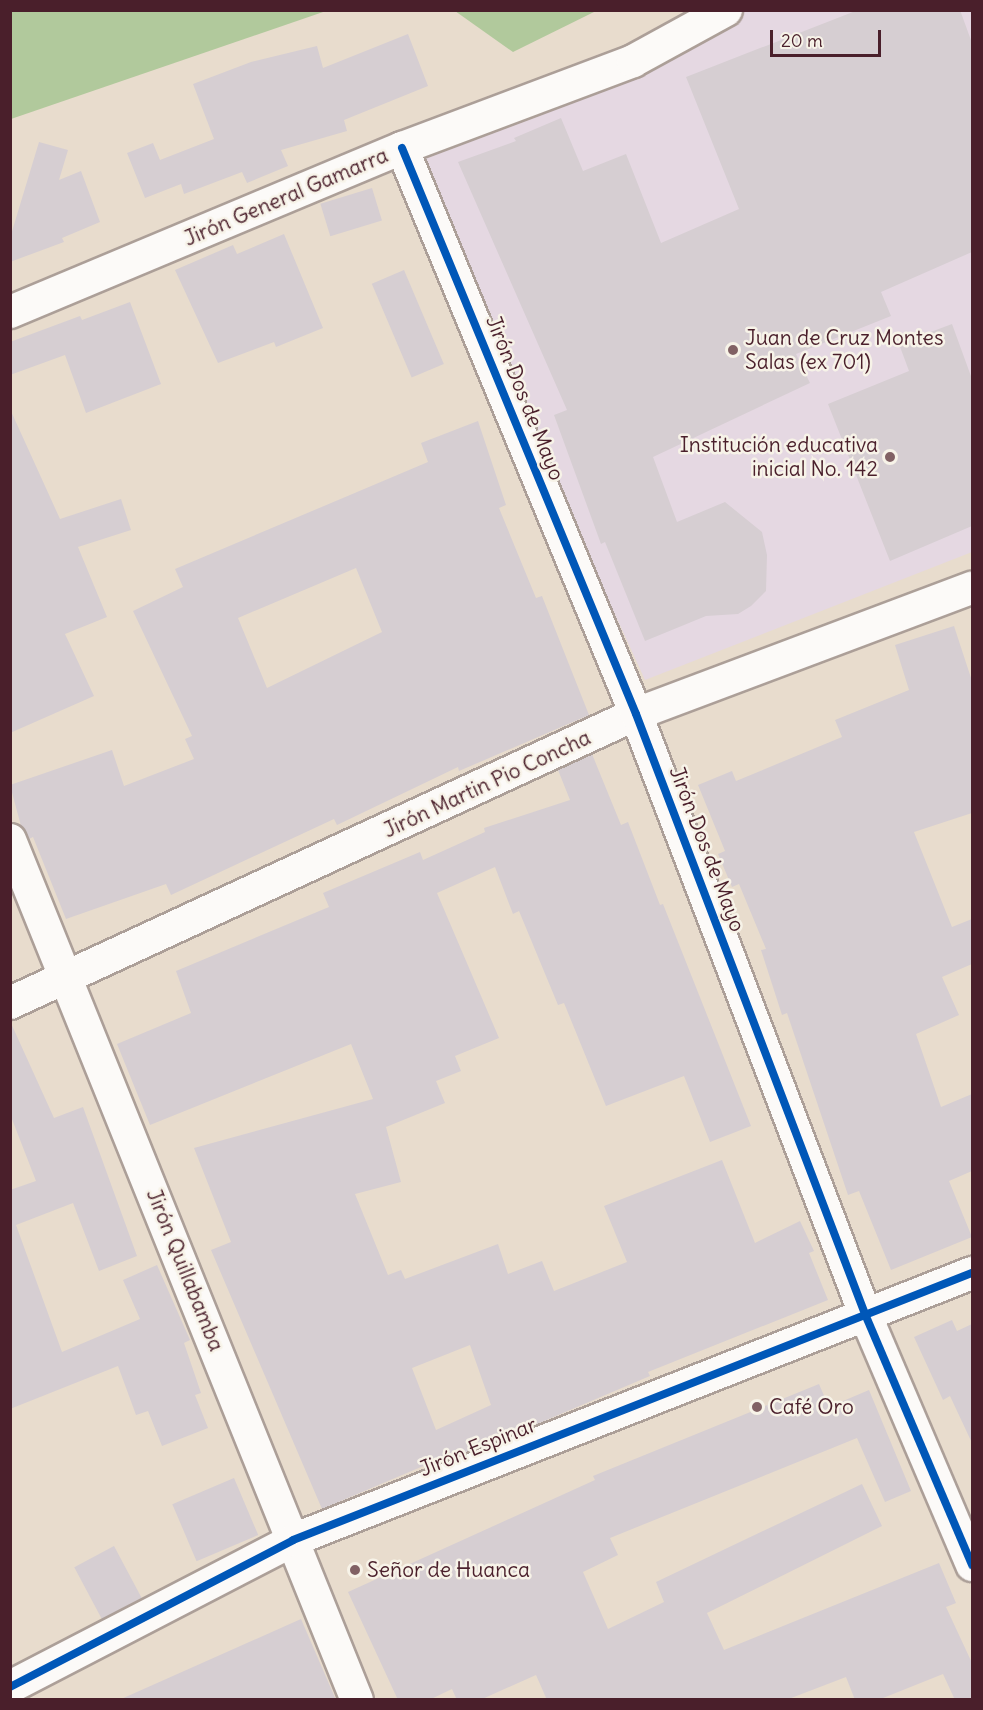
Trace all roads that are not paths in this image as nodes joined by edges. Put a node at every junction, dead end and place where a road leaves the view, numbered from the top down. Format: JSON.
{"nodes":[{"id":1,"x":726,"y":10,"type":"edge"},
{"id":2,"x":402,"y":148,"type":"junction"},
{"id":3,"x":10,"y":312,"type":"edge"},
{"id":4,"x":972,"y":588,"type":"edge"},
{"id":5,"x":636,"y":714,"type":"junction"},
{"id":6,"x":10,"y":840,"type":"edge"},
{"id":7,"x":68,"y":978,"type":"junction"},
{"id":8,"x":10,"y":1003,"type":"edge"},
{"id":9,"x":972,"y":1273,"type":"edge"},
{"id":10,"x":865,"y":1314,"type":"junction"},
{"id":11,"x":293,"y":1540,"type":"junction"},
{"id":12,"x":972,"y":1564,"type":"edge"},
{"id":13,"x":10,"y":1687,"type":"edge"},
{"id":14,"x":357,"y":1700,"type":"edge"}],
"edges":[{"from":1,"to":2,"type":"street","name":"Jirón General Gamarra"},
{"from":2,"to":3,"type":"street","name":"Jirón General Gamarra"},
{"from":2,"to":5,"type":"street","name":"Jirón Dos de Mayo"},
{"from":4,"to":5,"type":"street","name":"Jirón Martin Pio Concha"},
{"from":5,"to":7,"type":"street","name":"Jirón Martin Pio Concha"},
{"from":5,"to":10,"type":"street","name":"Jirón Dos de Mayo"},
{"from":6,"to":7,"type":"street","name":"Jirón Quillabamba"},
{"from":7,"to":8,"type":"street","name":"Jirón Martin Pio Concha"},
{"from":7,"to":11,"type":"street","name":"Jirón Quillabamba"},
{"from":9,"to":10,"type":"street","name":"Jirón Espinar"},
{"from":10,"to":11,"type":"street","name":"Jirón Espinar"},
{"from":10,"to":12,"type":"street","name":"Jirón Dos de Mayo"},
{"from":11,"to":13,"type":"street","name":"Jirón Espinar"},
{"from":11,"to":14,"type":"street","name":"Jirón Quillabamba"}]}
